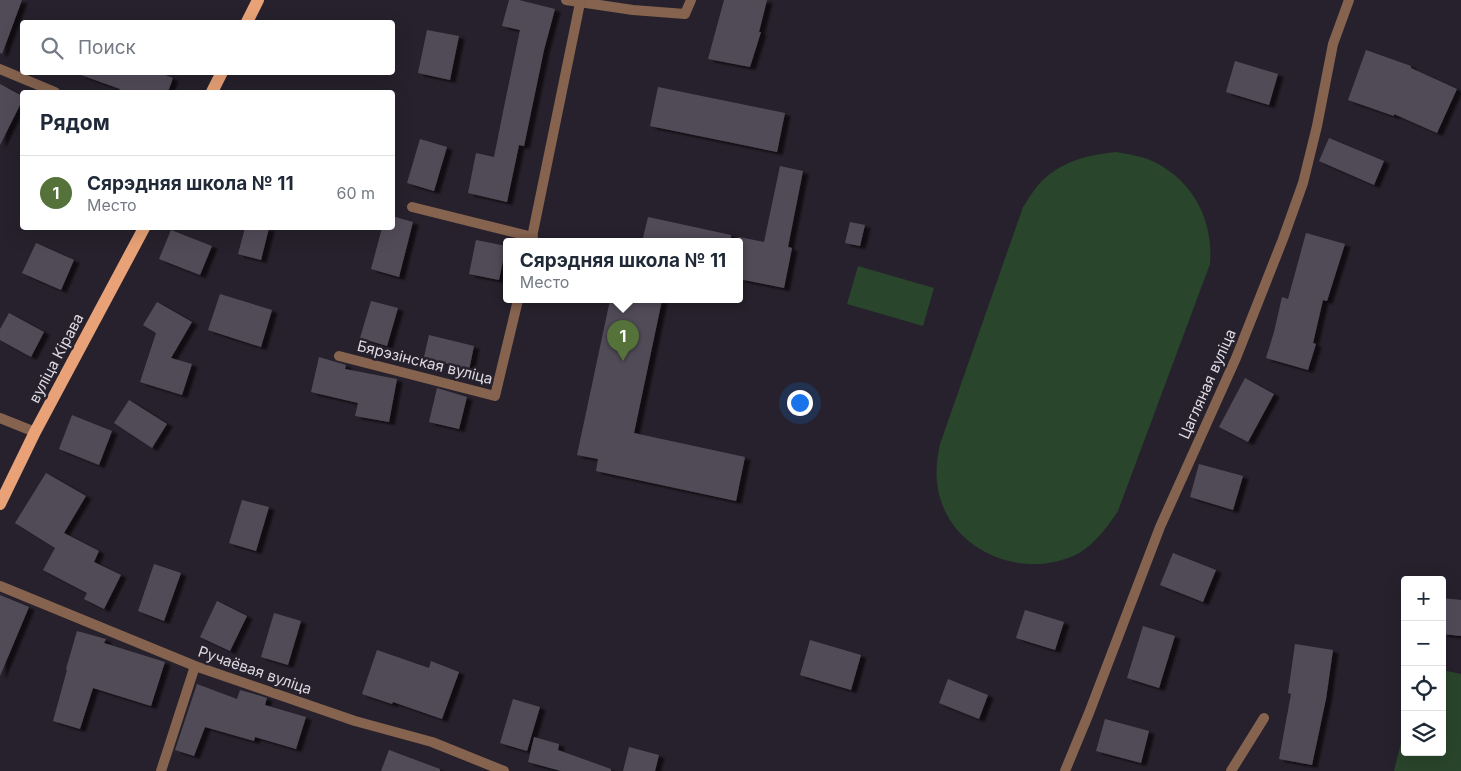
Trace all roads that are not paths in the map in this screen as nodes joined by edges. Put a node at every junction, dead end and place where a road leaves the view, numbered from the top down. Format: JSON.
{"nodes":[{"id":1,"x":258,"y":0,"type":"edge"},
{"id":2,"x":566,"y":0,"type":"edge"},
{"id":3,"x":691,"y":0,"type":"edge"},
{"id":4,"x":1350,"y":0,"type":"edge"},
{"id":5,"x":580,"y":3,"type":"junction"},
{"id":6,"x":248,"y":20,"type":"edge"},
{"id":7,"x":0,"y":69,"type":"edge"},
{"id":8,"x":220,"y":75,"type":"edge"},
{"id":9,"x":50,"y":90,"type":"edge"},
{"id":10,"x":213,"y":90,"type":"edge"},
{"id":11,"x":412,"y":207,"type":"dead end"},
{"id":12,"x":143,"y":230,"type":"edge"},
{"id":13,"x":525,"y":238,"type":"edge"},
{"id":14,"x":532,"y":238,"type":"edge"},
{"id":15,"x":517,"y":303,"type":"edge"},
{"id":16,"x":339,"y":356,"type":"dead end"},
{"id":17,"x":0,"y":418,"type":"edge"},
{"id":18,"x":36,"y":432,"type":"junction"},
{"id":19,"x":0,"y":504,"type":"edge"},
{"id":20,"x":0,"y":586,"type":"edge"},
{"id":21,"x":195,"y":666,"type":"junction"},
{"id":22,"x":1264,"y":718,"type":"dead end"},
{"id":23,"x":161,"y":771,"type":"edge"},
{"id":24,"x":504,"y":771,"type":"edge"},
{"id":25,"x":1065,"y":771,"type":"edge"},
{"id":26,"x":1231,"y":771,"type":"edge"}],
"edges":[{"from":1,"to":6,"type":"main road"},
{"from":2,"to":5,"type":"street"},
{"from":3,"to":5,"type":"street"},
{"from":4,"to":25,"type":"street","name":"Цагляная вуліца"},
{"from":5,"to":14,"type":"street"},
{"from":7,"to":9,"type":"street"},
{"from":8,"to":10,"type":"main road"},
{"from":11,"to":13,"type":"street"},
{"from":12,"to":18,"type":"main road","name":"вуліца Кірава"},
{"from":15,"to":16,"type":"street","name":"Бярэзінская вуліца"},
{"from":17,"to":18,"type":"street"},
{"from":18,"to":19,"type":"main road","name":"вуліца Кірава"},
{"from":20,"to":21,"type":"street","name":"Ручаёвая вуліца"},
{"from":21,"to":23,"type":"street"},
{"from":21,"to":24,"type":"street","name":"Ручаёвая вуліца"},
{"from":22,"to":26,"type":"street"}]}
